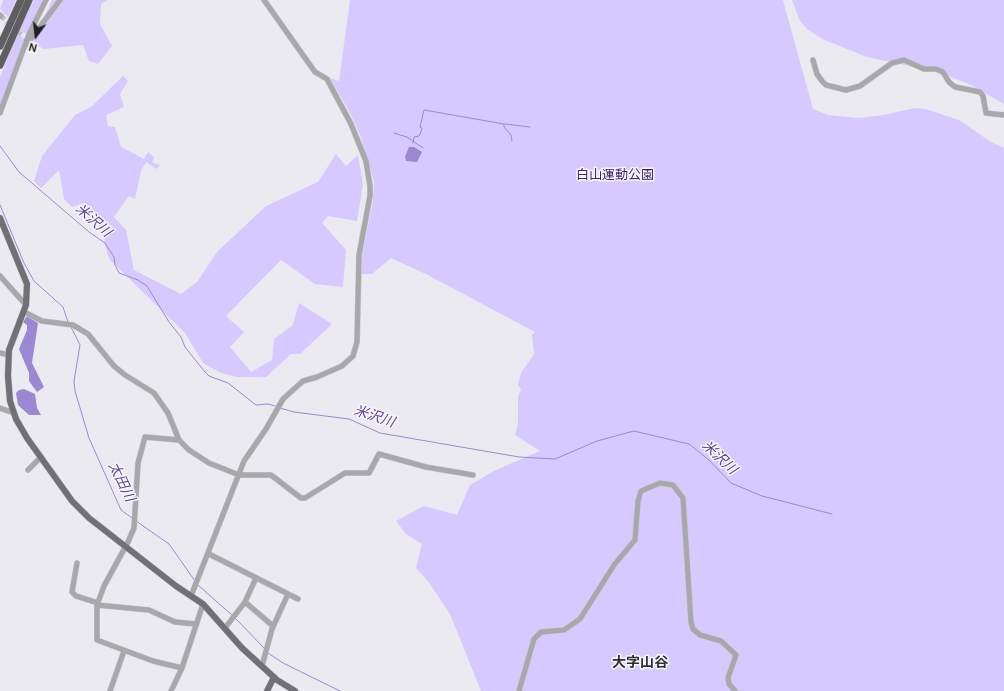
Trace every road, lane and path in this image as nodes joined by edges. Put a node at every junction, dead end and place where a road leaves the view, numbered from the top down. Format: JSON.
{"nodes":[{"id":1,"x":21,"y":0,"type":"edge"},
{"id":2,"x":29,"y":0,"type":"edge"},
{"id":3,"x":46,"y":0,"type":"edge"},
{"id":4,"x":60,"y":0,"type":"edge"},
{"id":5,"x":264,"y":0,"type":"edge"},
{"id":6,"x":0,"y":46,"type":"edge"},
{"id":7,"x":26,"y":46,"type":"junction"},
{"id":8,"x":813,"y":60,"type":"dead end"},
{"id":9,"x":0,"y":65,"type":"edge"},
{"id":10,"x":0,"y":113,"type":"edge"},
{"id":11,"x":1004,"y":115,"type":"edge"},
{"id":12,"x":0,"y":218,"type":"edge"},
{"id":13,"x":0,"y":276,"type":"edge"},
{"id":14,"x":26,"y":305,"type":"junction"},
{"id":15,"x":24,"y":312,"type":"junction"},
{"id":16,"x":0,"y":353,"type":"edge"},
{"id":17,"x":9,"y":355,"type":"junction"},
{"id":18,"x":0,"y":408,"type":"edge"},
{"id":19,"x":14,"y":413,"type":"junction"},
{"id":20,"x":179,"y":440,"type":"junction"},
{"id":21,"x":41,"y":458,"type":"junction"},
{"id":22,"x":28,"y":470,"type":"dead end"},
{"id":23,"x":239,"y":475,"type":"junction"},
{"id":24,"x":473,"y":475,"type":"dead end"},
{"id":25,"x":125,"y":546,"type":"junction"},
{"id":26,"x":209,"y":554,"type":"junction"},
{"id":27,"x":77,"y":564,"type":"dead end"},
{"id":28,"x":256,"y":578,"type":"junction"},
{"id":29,"x":288,"y":594,"type":"junction"},
{"id":30,"x":191,"y":596,"type":"junction"},
{"id":31,"x":298,"y":599,"type":"dead end"},
{"id":32,"x":245,"y":602,"type":"junction"},
{"id":33,"x":98,"y":604,"type":"junction"},
{"id":34,"x":203,"y":604,"type":"junction"},
{"id":35,"x":196,"y":624,"type":"junction"},
{"id":36,"x":273,"y":626,"type":"junction"},
{"id":37,"x":225,"y":628,"type":"junction"},
{"id":38,"x":124,"y":651,"type":"junction"},
{"id":39,"x":262,"y":666,"type":"junction"},
{"id":40,"x":182,"y":668,"type":"junction"},
{"id":41,"x":274,"y":677,"type":"junction"},
{"id":42,"x":110,"y":691,"type":"edge"},
{"id":43,"x":171,"y":691,"type":"edge"},
{"id":44,"x":267,"y":691,"type":"edge"},
{"id":45,"x":295,"y":691,"type":"edge"},
{"id":46,"x":519,"y":691,"type":"edge"},
{"id":47,"x":735,"y":691,"type":"edge"}],
"edges":[{"from":1,"to":6,"type":"highway"},
{"from":2,"to":9,"type":"highway"},
{"from":3,"to":7,"type":"street"},
{"from":4,"to":7,"type":"street"},
{"from":5,"to":23,"type":"street"},
{"from":7,"to":10,"type":"street"},
{"from":8,"to":11,"type":"street"},
{"from":12,"to":14,"type":"main road"},
{"from":13,"to":14,"type":"street"},
{"from":14,"to":15,"type":"main road"},
{"from":15,"to":17,"type":"main road"},
{"from":15,"to":20,"type":"street"},
{"from":16,"to":17,"type":"street"},
{"from":17,"to":19,"type":"main road"},
{"from":18,"to":19,"type":"street"},
{"from":19,"to":21,"type":"main road"},
{"from":20,"to":23,"type":"street"},
{"from":20,"to":25,"type":"street"},
{"from":21,"to":22,"type":"street"},
{"from":21,"to":25,"type":"main road"},
{"from":23,"to":24,"type":"street"},
{"from":23,"to":26,"type":"street"},
{"from":25,"to":30,"type":"main road"},
{"from":25,"to":33,"type":"street"},
{"from":26,"to":28,"type":"street"},
{"from":26,"to":30,"type":"street"},
{"from":27,"to":33,"type":"street"},
{"from":28,"to":29,"type":"street"},
{"from":28,"to":32,"type":"street"},
{"from":29,"to":31,"type":"street"},
{"from":29,"to":36,"type":"street"},
{"from":30,"to":34,"type":"main road"},
{"from":32,"to":36,"type":"street"},
{"from":32,"to":37,"type":"street"},
{"from":33,"to":35,"type":"street"},
{"from":33,"to":38,"type":"street"},
{"from":34,"to":35,"type":"street"},
{"from":34,"to":37,"type":"main road"},
{"from":35,"to":40,"type":"street"},
{"from":36,"to":39,"type":"street"},
{"from":37,"to":39,"type":"main road"},
{"from":38,"to":40,"type":"street"},
{"from":38,"to":42,"type":"street"},
{"from":39,"to":41,"type":"main road"},
{"from":40,"to":43,"type":"street"},
{"from":41,"to":44,"type":"main road"},
{"from":41,"to":45,"type":"main road"},
{"from":46,"to":47,"type":"street"}]}
